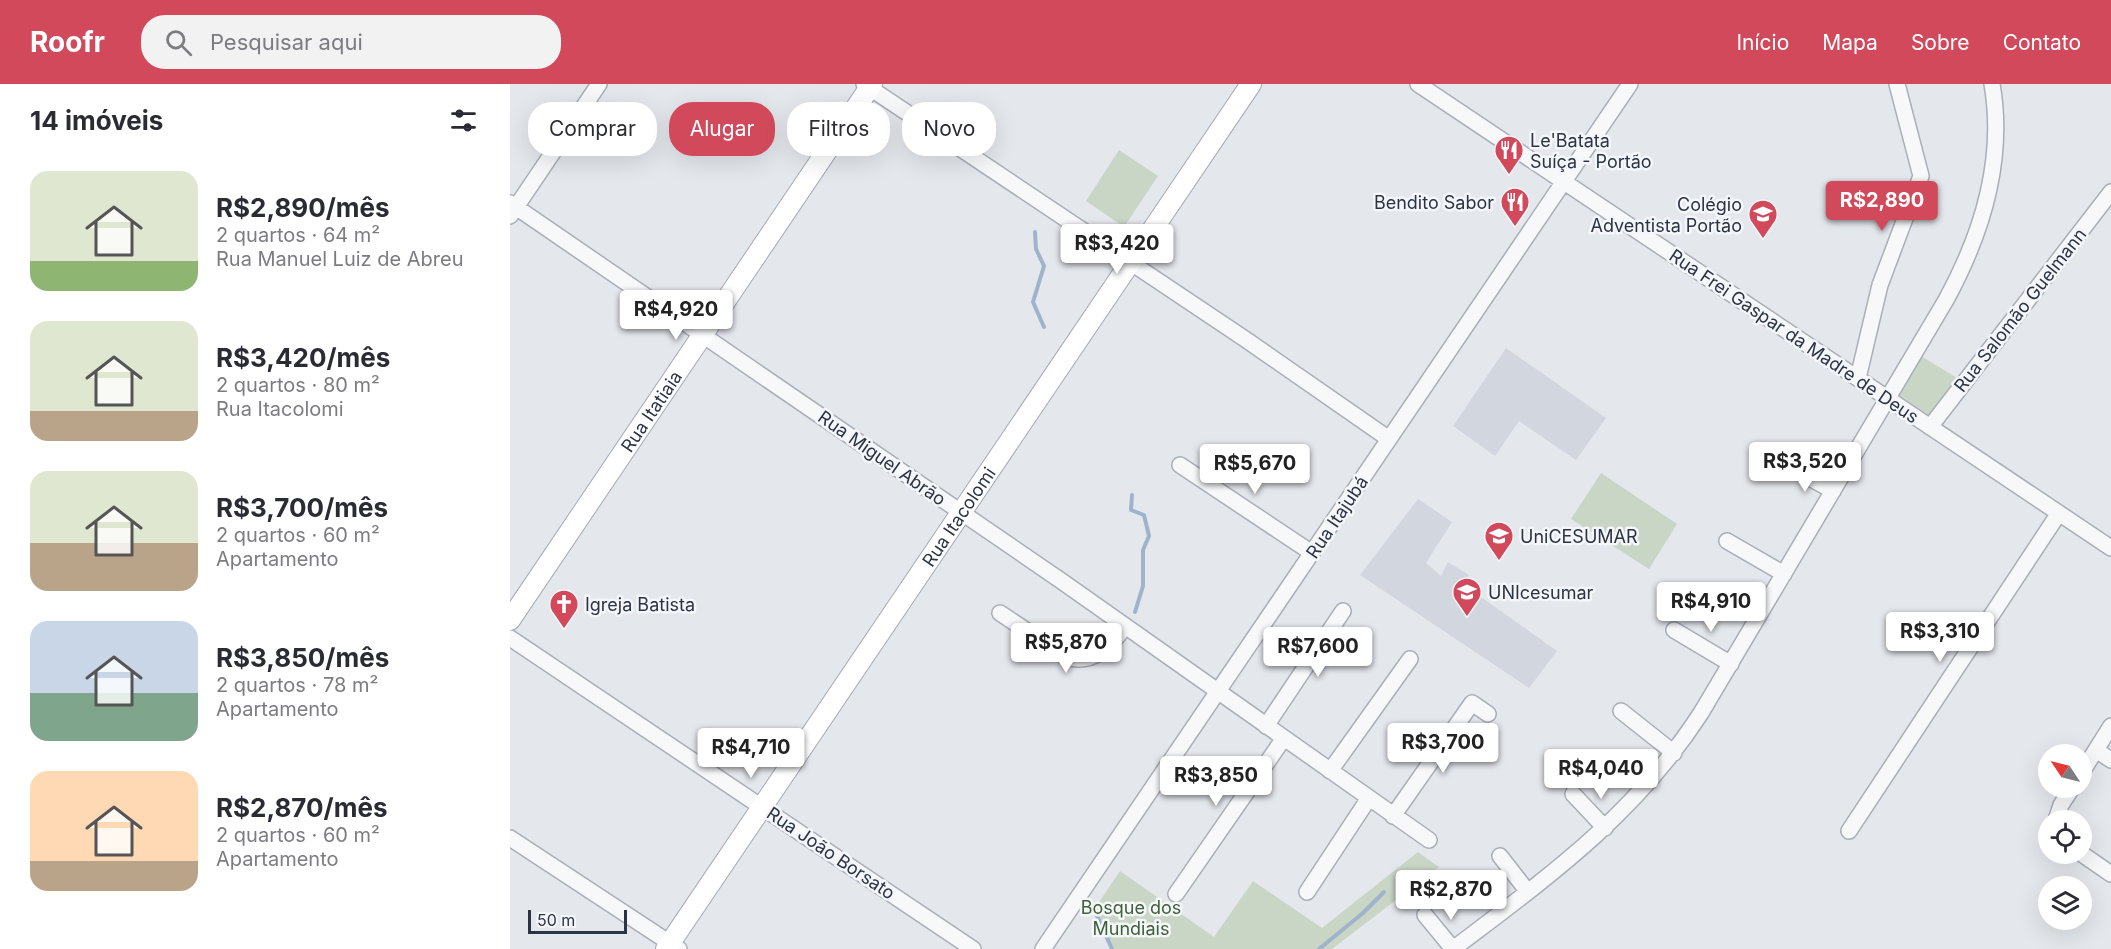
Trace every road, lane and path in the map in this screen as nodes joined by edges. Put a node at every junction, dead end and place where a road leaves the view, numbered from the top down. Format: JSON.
{"nodes":[{"id":1,"x":599,"y":84,"type":"edge"},
{"id":2,"x":1251,"y":84,"type":"edge"},
{"id":3,"x":1418,"y":84,"type":"edge"},
{"id":4,"x":1630,"y":84,"type":"edge"},
{"id":5,"x":1897,"y":84,"type":"edge"},
{"id":6,"x":869,"y":85,"type":"edge"},
{"id":7,"x":1997,"y":88,"type":"edge"},
{"id":8,"x":1564,"y":182,"type":"junction"},
{"id":9,"x":2111,"y":192,"type":"edge"},
{"id":10,"x":512,"y":209,"type":"edge"},
{"id":11,"x":1129,"y":264,"type":"junction"},
{"id":12,"x":703,"y":335,"type":"junction"},
{"id":13,"x":1858,"y":378,"type":"junction"},
{"id":14,"x":1888,"y":399,"type":"junction"},
{"id":15,"x":1930,"y":427,"type":"junction"},
{"id":16,"x":1389,"y":439,"type":"junction"},
{"id":17,"x":1180,"y":465,"type":"dead end"},
{"id":18,"x":1792,"y":468,"type":"dead end"},
{"id":19,"x":1833,"y":490,"type":"junction"},
{"id":20,"x":961,"y":513,"type":"junction"},
{"id":21,"x":2059,"y":513,"type":"junction"},
{"id":22,"x":1727,"y":541,"type":"dead end"},
{"id":23,"x":2111,"y":548,"type":"edge"},
{"id":24,"x":1312,"y":553,"type":"junction"},
{"id":25,"x":1784,"y":574,"type":"junction"},
{"id":26,"x":1343,"y":611,"type":"dead end"},
{"id":27,"x":1000,"y":613,"type":"dead end"},
{"id":28,"x":510,"y":620,"type":"edge"},
{"id":29,"x":1125,"y":626,"type":"junction"},
{"id":30,"x":1674,"y":630,"type":"dead end"},
{"id":31,"x":510,"y":639,"type":"edge"},
{"id":32,"x":1410,"y":659,"type":"dead end"},
{"id":33,"x":1731,"y":664,"type":"junction"},
{"id":34,"x":1218,"y":692,"type":"junction"},
{"id":35,"x":1621,"y":711,"type":"dead end"},
{"id":36,"x":1488,"y":714,"type":"dead end"},
{"id":37,"x":1266,"y":726,"type":"junction"},
{"id":38,"x":2111,"y":726,"type":"edge"},
{"id":39,"x":1284,"y":738,"type":"junction"},
{"id":40,"x":2096,"y":750,"type":"junction"},
{"id":41,"x":1674,"y":753,"type":"junction"},
{"id":42,"x":2092,"y":756,"type":"edge"},
{"id":43,"x":2111,"y":760,"type":"edge"},
{"id":44,"x":1330,"y":771,"type":"junction"},
{"id":45,"x":1573,"y":794,"type":"dead end"},
{"id":46,"x":1369,"y":798,"type":"junction"},
{"id":47,"x":762,"y":807,"type":"junction"},
{"id":48,"x":1393,"y":816,"type":"junction"},
{"id":49,"x":1605,"y":828,"type":"junction"},
{"id":50,"x":1849,"y":831,"type":"dead end"},
{"id":51,"x":510,"y":838,"type":"edge"},
{"id":52,"x":1429,"y":840,"type":"dead end"},
{"id":53,"x":1500,"y":856,"type":"dead end"},
{"id":54,"x":2092,"y":861,"type":"edge"},
{"id":55,"x":2111,"y":874,"type":"edge"},
{"id":56,"x":1307,"y":892,"type":"dead end"},
{"id":57,"x":1528,"y":892,"type":"junction"},
{"id":58,"x":1176,"y":894,"type":"dead end"},
{"id":59,"x":1425,"y":915,"type":"dead end"},
{"id":60,"x":672,"y":947,"type":"edge"},
{"id":61,"x":973,"y":949,"type":"edge"},
{"id":62,"x":1043,"y":949,"type":"edge"},
{"id":63,"x":1453,"y":949,"type":"edge"}],
"edges":[{"from":1,"to":10,"type":"street"},
{"from":2,"to":11,"type":"main road","name":"Rua Itacolomi"},
{"from":3,"to":8,"type":"street","name":"Rua Frei Gaspar da Madre de Deus"},
{"from":4,"to":8,"type":"street","name":"Rua Itajubá"},
{"from":5,"to":13,"type":"street"},
{"from":6,"to":11,"type":"street"},
{"from":6,"to":12,"type":"main road","name":"Rua Itatiaia"},
{"from":7,"to":14,"type":"street"},
{"from":8,"to":13,"type":"street","name":"Rua Frei Gaspar da Madre de Deus"},
{"from":8,"to":16,"type":"street","name":"Rua Itajubá"},
{"from":9,"to":15,"type":"street","name":"Rua Salomão Guelmann"},
{"from":10,"to":12,"type":"street","name":"Rua Miguel Abrão"},
{"from":11,"to":16,"type":"street"},
{"from":11,"to":20,"type":"main road","name":"Rua Itacolomi"},
{"from":12,"to":20,"type":"street","name":"Rua Miguel Abrão"},
{"from":12,"to":28,"type":"main road","name":"Rua Itatiaia"},
{"from":13,"to":14,"type":"street","name":"Rua Frei Gaspar da Madre de Deus"},
{"from":14,"to":15,"type":"street","name":"Rua Frei Gaspar da Madre de Deus"},
{"from":14,"to":19,"type":"street"},
{"from":15,"to":21,"type":"street","name":"Rua Frei Gaspar da Madre de Deus"},
{"from":16,"to":24,"type":"street","name":"Rua Itajubá"},
{"from":17,"to":24,"type":"street"},
{"from":18,"to":19,"type":"street"},
{"from":19,"to":25,"type":"street"},
{"from":20,"to":29,"type":"street","name":"Rua Miguel Abrão"},
{"from":20,"to":47,"type":"main road","name":"Rua Itacolomi"},
{"from":21,"to":23,"type":"street","name":"Rua Frei Gaspar da Madre de Deus"},
{"from":21,"to":50,"type":"street"},
{"from":22,"to":25,"type":"street"},
{"from":24,"to":34,"type":"street","name":"Rua Itajubá"},
{"from":25,"to":33,"type":"street"},
{"from":26,"to":37,"type":"street"},
{"from":27,"to":29,"type":"street"},
{"from":29,"to":34,"type":"street","name":"Rua Miguel Abrão"},
{"from":30,"to":33,"type":"street"},
{"from":31,"to":47,"type":"street","name":"Rua João Borsato"},
{"from":32,"to":44,"type":"street"},
{"from":33,"to":41,"type":"street"},
{"from":34,"to":37,"type":"street","name":"Rua Miguel Abrão"},
{"from":34,"to":62,"type":"street","name":"Rua Itajubá"},
{"from":35,"to":41,"type":"street"},
{"from":36,"to":48,"type":"street"},
{"from":37,"to":39,"type":"street","name":"Rua Miguel Abrão"},
{"from":38,"to":40,"type":"street"},
{"from":39,"to":44,"type":"street","name":"Rua Miguel Abrão"},
{"from":39,"to":58,"type":"street"},
{"from":40,"to":42,"type":"street"},
{"from":40,"to":43,"type":"street"},
{"from":41,"to":49,"type":"street"},
{"from":44,"to":46,"type":"street","name":"Rua Miguel Abrão"},
{"from":45,"to":49,"type":"street"},
{"from":46,"to":48,"type":"street","name":"Rua Miguel Abrão"},
{"from":46,"to":56,"type":"street"},
{"from":47,"to":60,"type":"main road","name":"Rua Itacolomi"},
{"from":47,"to":61,"type":"street","name":"Rua João Borsato"},
{"from":48,"to":52,"type":"street","name":"Rua Miguel Abrão"},
{"from":49,"to":57,"type":"street"},
{"from":51,"to":60,"type":"street"},
{"from":53,"to":57,"type":"street"},
{"from":54,"to":55,"type":"street"},
{"from":57,"to":63,"type":"street"},
{"from":59,"to":63,"type":"street"}]}
